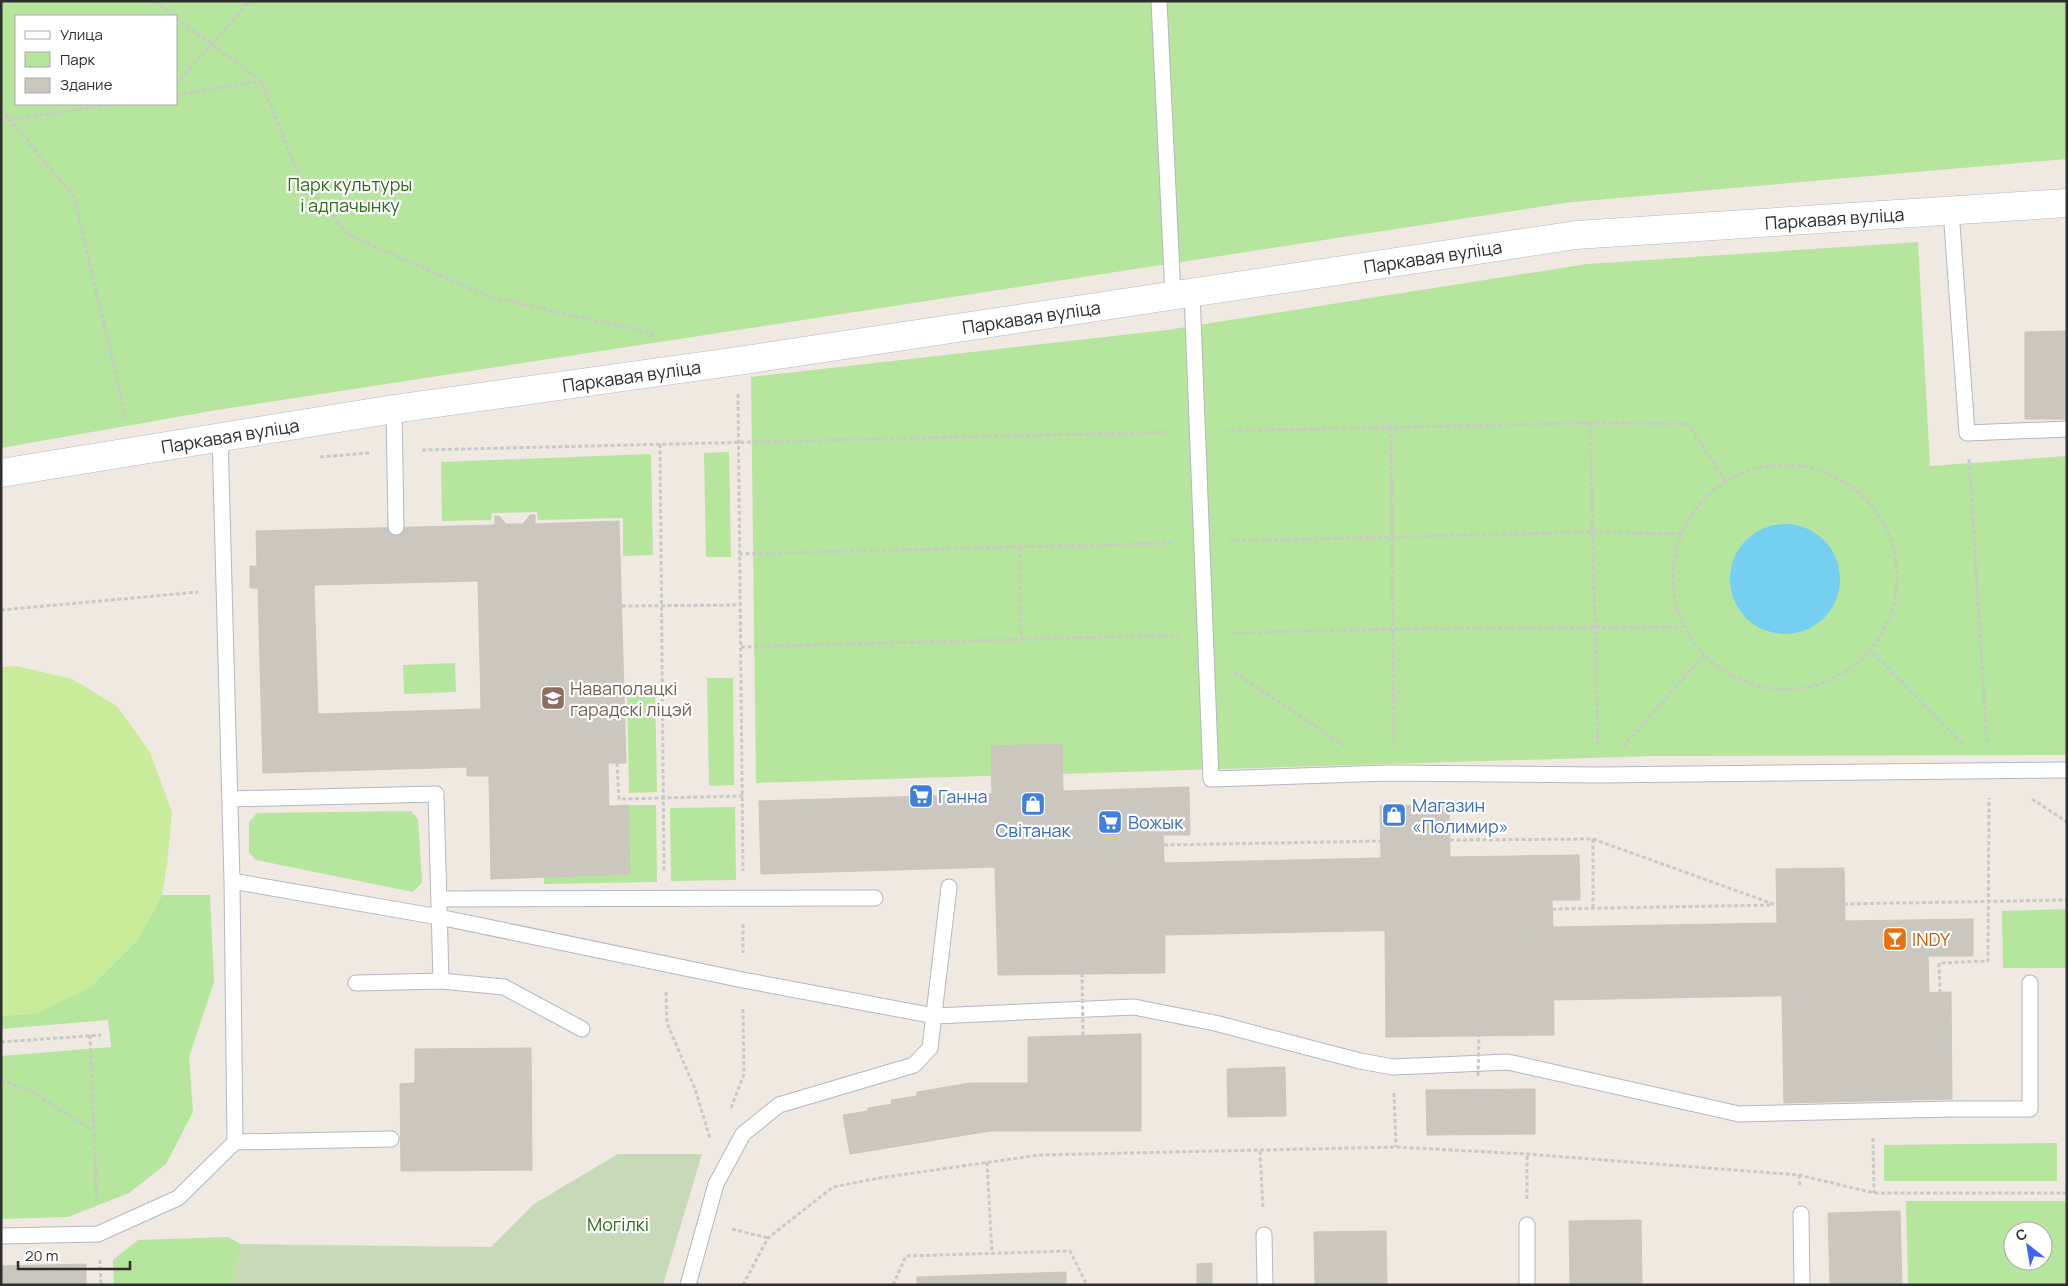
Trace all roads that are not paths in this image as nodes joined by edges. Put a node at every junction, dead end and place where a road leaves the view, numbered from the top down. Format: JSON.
{"nodes":[{"id":1,"x":1159,"y":1,"type":"edge"},
{"id":2,"x":2067,"y":203,"type":"edge"},
{"id":3,"x":1951,"y":210,"type":"junction"},
{"id":4,"x":1182,"y":294,"type":"junction"},
{"id":5,"x":394,"y":409,"type":"junction"},
{"id":6,"x":2067,"y":429,"type":"edge"},
{"id":7,"x":220,"y":436,"type":"junction"},
{"id":8,"x":1,"y":473,"type":"edge"},
{"id":9,"x":396,"y":527,"type":"dead end"},
{"id":10,"x":2067,"y":770,"type":"edge"},
{"id":11,"x":230,"y":799,"type":"junction"},
{"id":12,"x":232,"y":881,"type":"junction"},
{"id":13,"x":949,"y":886,"type":"dead end"},
{"id":14,"x":875,"y":898,"type":"dead end"},
{"id":15,"x":439,"y":899,"type":"junction"},
{"id":16,"x":439,"y":917,"type":"junction"},
{"id":17,"x":441,"y":981,"type":"junction"},
{"id":18,"x":356,"y":983,"type":"dead end"},
{"id":19,"x":2030,"y":983,"type":"dead end"},
{"id":20,"x":935,"y":1016,"type":"junction"},
{"id":21,"x":582,"y":1029,"type":"dead end"},
{"id":22,"x":391,"y":1139,"type":"dead end"},
{"id":23,"x":235,"y":1142,"type":"junction"},
{"id":24,"x":1801,"y":1214,"type":"dead end"},
{"id":25,"x":1527,"y":1225,"type":"road end"},
{"id":26,"x":1264,"y":1235,"type":"road end"},
{"id":27,"x":1,"y":1236,"type":"edge"},
{"id":28,"x":688,"y":1285,"type":"edge"},
{"id":29,"x":1265,"y":1285,"type":"edge"},
{"id":30,"x":1527,"y":1285,"type":"edge"},
{"id":31,"x":1802,"y":1285,"type":"edge"}],
"edges":[{"from":1,"to":4,"type":"lane"},
{"from":2,"to":3,"type":"street","name":"Паркавая вуліца"},
{"from":3,"to":4,"type":"street","name":"Паркавая вуліца"},
{"from":3,"to":6,"type":"lane"},
{"from":4,"to":5,"type":"street","name":"Паркавая вуліца"},
{"from":4,"to":10,"type":"lane"},
{"from":5,"to":7,"type":"street","name":"Паркавая вуліца"},
{"from":5,"to":9,"type":"lane"},
{"from":7,"to":8,"type":"street","name":"Паркавая вуліца"},
{"from":7,"to":11,"type":"lane"},
{"from":11,"to":12,"type":"lane"},
{"from":11,"to":15,"type":"lane"},
{"from":12,"to":16,"type":"lane"},
{"from":12,"to":23,"type":"lane"},
{"from":13,"to":20,"type":"lane"},
{"from":14,"to":15,"type":"lane"},
{"from":15,"to":16,"type":"lane"},
{"from":16,"to":17,"type":"lane"},
{"from":16,"to":20,"type":"lane"},
{"from":17,"to":18,"type":"lane"},
{"from":17,"to":21,"type":"lane"},
{"from":19,"to":20,"type":"lane"},
{"from":20,"to":28,"type":"lane"},
{"from":22,"to":23,"type":"lane"},
{"from":23,"to":27,"type":"lane"},
{"from":24,"to":31,"type":"lane"},
{"from":25,"to":30,"type":"lane"},
{"from":26,"to":29,"type":"lane"}]}
